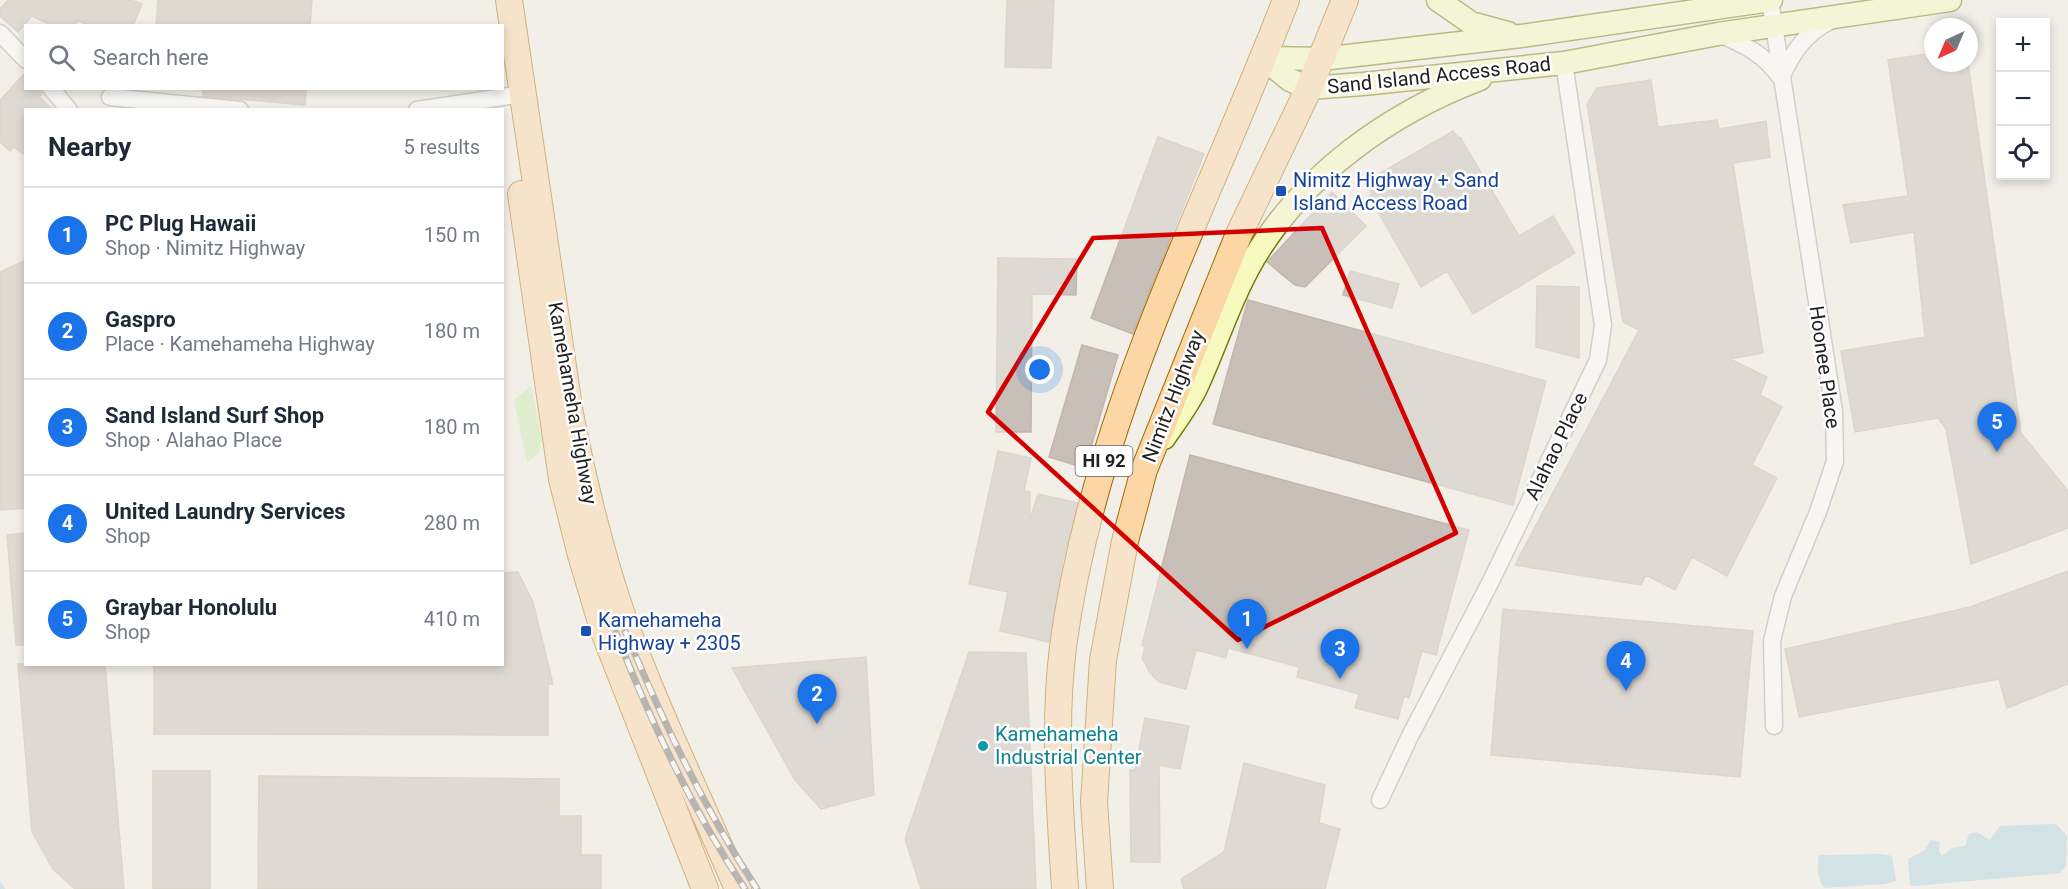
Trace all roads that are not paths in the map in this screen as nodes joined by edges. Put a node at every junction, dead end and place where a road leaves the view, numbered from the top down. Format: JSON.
{"nodes":[{"id":1,"x":492,"y":0,"type":"edge"},
{"id":2,"x":508,"y":0,"type":"edge"},
{"id":3,"x":1286,"y":0,"type":"edge"},
{"id":4,"x":1345,"y":0,"type":"edge"},
{"id":5,"x":1438,"y":0,"type":"edge"},
{"id":6,"x":1770,"y":0,"type":"edge"},
{"id":7,"x":1950,"y":0,"type":"edge"},
{"id":8,"x":1834,"y":18,"type":"junction"},
{"id":9,"x":496,"y":24,"type":"edge"},
{"id":10,"x":1773,"y":28,"type":"junction"},
{"id":11,"x":0,"y":33,"type":"edge"},
{"id":12,"x":1719,"y":34,"type":"junction"},
{"id":13,"x":1521,"y":36,"type":"junction"},
{"id":14,"x":24,"y":58,"type":"edge"},
{"id":15,"x":1263,"y":58,"type":"junction"},
{"id":16,"x":1322,"y":58,"type":"junction"},
{"id":17,"x":1564,"y":63,"type":"junction"},
{"id":18,"x":1509,"y":68,"type":"junction"},
{"id":19,"x":504,"y":73,"type":"edge"},
{"id":20,"x":1781,"y":78,"type":"junction"},
{"id":21,"x":1309,"y":88,"type":"junction"},
{"id":22,"x":53,"y":90,"type":"edge"},
{"id":23,"x":515,"y":96,"type":"junction"},
{"id":24,"x":110,"y":97,"type":"dead end"},
{"id":25,"x":67,"y":108,"type":"edge"},
{"id":26,"x":220,"y":108,"type":"edge"},
{"id":27,"x":431,"y":108,"type":"edge"},
{"id":28,"x":1144,"y":470,"type":"junction"},
{"id":29,"x":1774,"y":726,"type":"dead end"},
{"id":30,"x":1380,"y":800,"type":"dead end"},
{"id":31,"x":705,"y":889,"type":"edge"},
{"id":32,"x":738,"y":889,"type":"edge"},
{"id":33,"x":1065,"y":889,"type":"edge"},
{"id":34,"x":1100,"y":889,"type":"edge"}],
"edges":[{"from":1,"to":9,"type":"main road"},
{"from":2,"to":23,"type":"main road","name":"Kamehameha Highway"},
{"from":3,"to":15,"type":"main road","number":"HI 92"},
{"from":4,"to":16,"type":"main road","name":"Nimitz Highway","number":"HI 92"},
{"from":5,"to":13,"type":"main road"},
{"from":6,"to":10,"type":"street","name":"Hoonee Place"},
{"from":6,"to":13,"type":"main road","name":"Sand Island Access Road"},
{"from":7,"to":8,"type":"main road","name":"Sand Island Access Road"},
{"from":8,"to":10,"type":"main road","name":"Sand Island Access Road"},
{"from":8,"to":20,"type":"street"},
{"from":10,"to":12,"type":"main road","name":"Sand Island Access Road"},
{"from":10,"to":20,"type":"street","name":"Hoonee Place"},
{"from":11,"to":14,"type":"street"},
{"from":12,"to":17,"type":"main road","name":"Sand Island Access Road"},
{"from":12,"to":20,"type":"street"},
{"from":13,"to":16,"type":"main road","name":"Sand Island Access Road"},
{"from":15,"to":16,"type":"main road","name":"Sand Island Access Road"},
{"from":15,"to":21,"type":"main road","name":"Sand Island Access Road"},
{"from":15,"to":33,"type":"main road","number":"HI 92"},
{"from":16,"to":21,"type":"main road","name":"Nimitz Highway","number":"HI 92"},
{"from":17,"to":18,"type":"main road","name":"Sand Island Access Road"},
{"from":17,"to":30,"type":"street","name":"Alahao Place"},
{"from":18,"to":21,"type":"main road","name":"Sand Island Access Road"},
{"from":18,"to":28,"type":"main road"},
{"from":19,"to":23,"type":"main road","name":"Kamehameha Highway"},
{"from":20,"to":29,"type":"street","name":"Hoonee Place"},
{"from":21,"to":28,"type":"main road","name":"Nimitz Highway","number":"HI 92"},
{"from":22,"to":25,"type":"street"},
{"from":23,"to":27,"type":"street"},
{"from":23,"to":31,"type":"main road","name":"Kamehameha Highway"},
{"from":23,"to":32,"type":"main road","name":"Kamehameha Highway"},
{"from":24,"to":26,"type":"street"},
{"from":28,"to":34,"type":"main road","name":"Nimitz Highway","number":"HI 92"}]}
